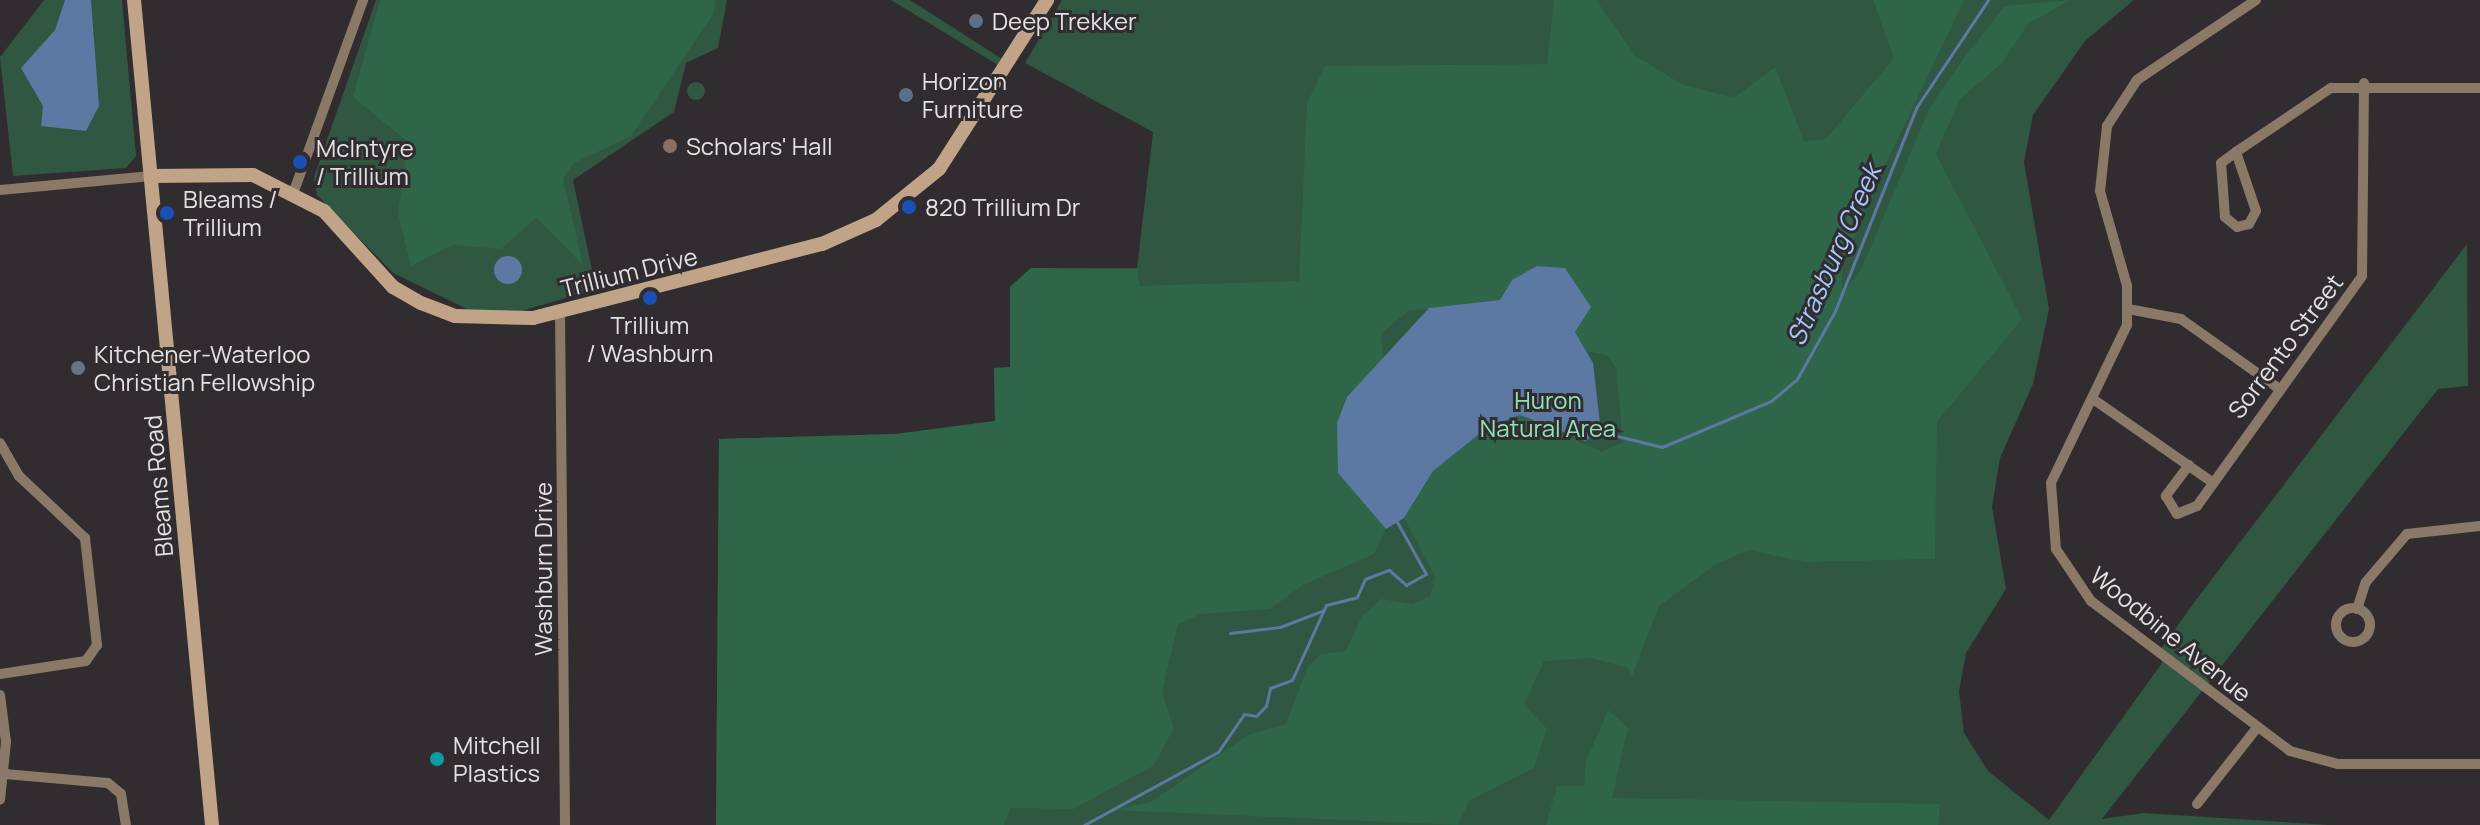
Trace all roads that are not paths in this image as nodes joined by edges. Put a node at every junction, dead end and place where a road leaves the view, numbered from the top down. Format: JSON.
{"nodes":[{"id":1,"x":134,"y":0,"type":"edge"},
{"id":2,"x":363,"y":0,"type":"edge"},
{"id":3,"x":1047,"y":0,"type":"edge"},
{"id":4,"x":2256,"y":0,"type":"edge"},
{"id":5,"x":2364,"y":83,"type":"junction"},
{"id":6,"x":2480,"y":88,"type":"edge"},
{"id":7,"x":2236,"y":152,"type":"junction"},
{"id":8,"x":151,"y":176,"type":"junction"},
{"id":9,"x":0,"y":190,"type":"edge"},
{"id":10,"x":294,"y":191,"type":"junction"},
{"id":11,"x":2128,"y":309,"type":"junction"},
{"id":12,"x":560,"y":312,"type":"junction"},
{"id":13,"x":2278,"y":388,"type":"junction"},
{"id":14,"x":2093,"y":399,"type":"junction"},
{"id":15,"x":0,"y":443,"type":"edge"},
{"id":16,"x":2189,"y":465,"type":"junction"},
{"id":17,"x":2209,"y":480,"type":"junction"},
{"id":18,"x":2480,"y":526,"type":"edge"},
{"id":19,"x":2357,"y":609,"type":"dead end"},
{"id":20,"x":0,"y":674,"type":"edge"},
{"id":21,"x":0,"y":695,"type":"edge"},
{"id":22,"x":2256,"y":729,"type":"junction"},
{"id":23,"x":2480,"y":764,"type":"edge"},
{"id":24,"x":5,"y":774,"type":"junction"},
{"id":25,"x":0,"y":800,"type":"edge"},
{"id":26,"x":2197,"y":804,"type":"dead end"},
{"id":27,"x":126,"y":825,"type":"edge"},
{"id":28,"x":212,"y":825,"type":"edge"},
{"id":29,"x":565,"y":825,"type":"edge"}],
"edges":[{"from":1,"to":8,"type":"street","name":"Bleams Road"},
{"from":2,"to":10,"type":"street"},
{"from":3,"to":12,"type":"street","name":"Trillium Drive"},
{"from":4,"to":11,"type":"street","name":"Woodbine Avenue"},
{"from":5,"to":6,"type":"street"},
{"from":5,"to":7,"type":"street"},
{"from":5,"to":13,"type":"street","name":"Sorrento Street"},
{"from":7,"to":7,"type":"street"},
{"from":8,"to":9,"type":"street"},
{"from":8,"to":10,"type":"street","name":"Trillium Drive"},
{"from":8,"to":28,"type":"street","name":"Bleams Road"},
{"from":10,"to":12,"type":"street","name":"Trillium Drive"},
{"from":11,"to":13,"type":"street"},
{"from":11,"to":14,"type":"street","name":"Woodbine Avenue"},
{"from":12,"to":29,"type":"street","name":"Washburn Drive"},
{"from":13,"to":17,"type":"street","name":"Sorrento Street"},
{"from":14,"to":16,"type":"street"},
{"from":14,"to":22,"type":"street","name":"Woodbine Avenue"},
{"from":15,"to":20,"type":"street"},
{"from":16,"to":17,"type":"street"},
{"from":16,"to":17,"type":"street","name":"Sorrento Street"},
{"from":18,"to":19,"type":"street"},
{"from":21,"to":24,"type":"street"},
{"from":22,"to":23,"type":"street","name":"Woodbine Avenue"},
{"from":22,"to":26,"type":"street"},
{"from":24,"to":25,"type":"street"},
{"from":24,"to":27,"type":"street"}]}
